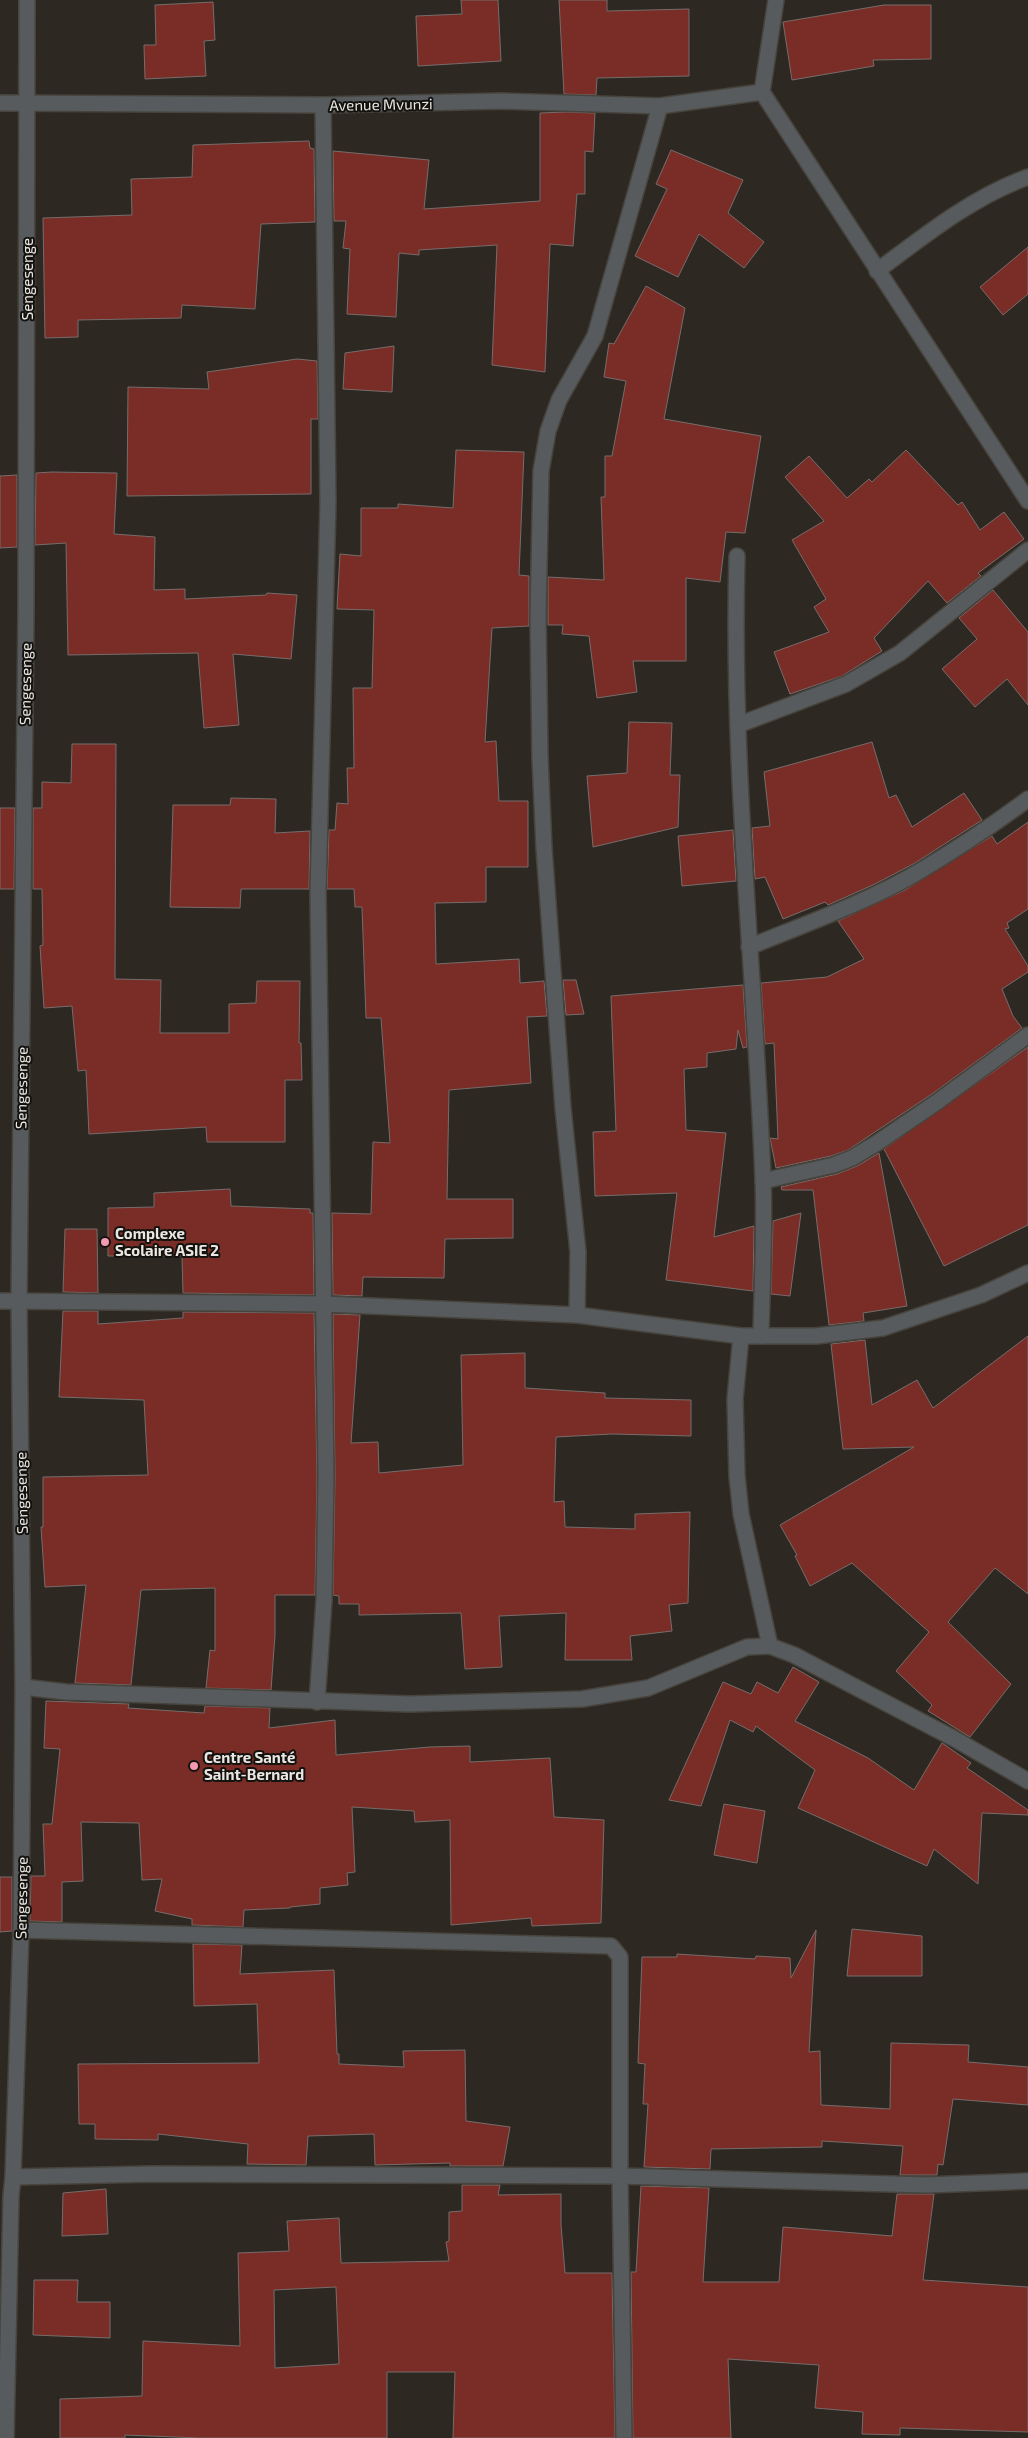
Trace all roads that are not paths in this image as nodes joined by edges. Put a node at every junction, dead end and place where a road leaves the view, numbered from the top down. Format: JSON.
{"nodes":[{"id":1,"x":27,"y":0,"type":"edge"},
{"id":2,"x":776,"y":0,"type":"edge"},
{"id":3,"x":762,"y":92,"type":"junction"},
{"id":4,"x":0,"y":103,"type":"edge"},
{"id":5,"x":28,"y":103,"type":"junction"},
{"id":6,"x":323,"y":105,"type":"junction"},
{"id":7,"x":660,"y":106,"type":"junction"},
{"id":8,"x":1028,"y":177,"type":"edge"},
{"id":9,"x":877,"y":271,"type":"junction"},
{"id":10,"x":1028,"y":501,"type":"edge"},
{"id":11,"x":1028,"y":550,"type":"edge"},
{"id":12,"x":737,"y":556,"type":"dead end"},
{"id":13,"x":738,"y":725,"type":"junction"},
{"id":14,"x":1028,"y":799,"type":"edge"},
{"id":15,"x":750,"y":947,"type":"junction"},
{"id":16,"x":1028,"y":1036,"type":"edge"},
{"id":17,"x":763,"y":1181,"type":"junction"},
{"id":18,"x":1028,"y":1273,"type":"edge"},
{"id":19,"x":0,"y":1301,"type":"edge"},
{"id":20,"x":19,"y":1301,"type":"junction"},
{"id":21,"x":324,"y":1304,"type":"junction"},
{"id":22,"x":578,"y":1315,"type":"junction"},
{"id":23,"x":741,"y":1336,"type":"junction"},
{"id":24,"x":761,"y":1336,"type":"junction"},
{"id":25,"x":770,"y":1646,"type":"junction"},
{"id":26,"x":24,"y":1688,"type":"junction"},
{"id":27,"x":317,"y":1702,"type":"junction"},
{"id":28,"x":1028,"y":1781,"type":"edge"},
{"id":29,"x":21,"y":1930,"type":"junction"},
{"id":30,"x":620,"y":2176,"type":"junction"},
{"id":31,"x":13,"y":2177,"type":"junction"},
{"id":32,"x":1028,"y":2181,"type":"edge"},
{"id":33,"x":5,"y":2195,"type":"edge"},
{"id":34,"x":6,"y":2438,"type":"edge"},
{"id":35,"x":624,"y":2438,"type":"edge"}],
"edges":[{"from":1,"to":5,"type":"street","name":"Sengesenge"},
{"from":2,"to":3,"type":"street"},
{"from":3,"to":7,"type":"street","name":"Avenue Mvunzi"},
{"from":3,"to":9,"type":"street"},
{"from":4,"to":5,"type":"street","name":"Avenue Mvunzi"},
{"from":5,"to":6,"type":"street","name":"Avenue Mvunzi"},
{"from":5,"to":20,"type":"street","name":"Sengesenge"},
{"from":6,"to":7,"type":"street","name":"Avenue Mvunzi"},
{"from":6,"to":21,"type":"street"},
{"from":7,"to":22,"type":"street"},
{"from":8,"to":9,"type":"street"},
{"from":9,"to":10,"type":"street"},
{"from":11,"to":13,"type":"street"},
{"from":12,"to":13,"type":"street"},
{"from":13,"to":15,"type":"street"},
{"from":14,"to":15,"type":"street"},
{"from":15,"to":17,"type":"street"},
{"from":16,"to":17,"type":"street"},
{"from":17,"to":24,"type":"street"},
{"from":18,"to":24,"type":"street"},
{"from":19,"to":20,"type":"street"},
{"from":20,"to":21,"type":"street"},
{"from":20,"to":26,"type":"street","name":"Sengesenge"},
{"from":21,"to":22,"type":"street"},
{"from":21,"to":27,"type":"street"},
{"from":22,"to":23,"type":"street"},
{"from":23,"to":24,"type":"street"},
{"from":23,"to":25,"type":"street"},
{"from":25,"to":27,"type":"street"},
{"from":25,"to":28,"type":"street"},
{"from":26,"to":27,"type":"street"},
{"from":26,"to":29,"type":"street","name":"Sengesenge"},
{"from":29,"to":30,"type":"street"},
{"from":29,"to":31,"type":"street","name":"Sengesenge"},
{"from":30,"to":31,"type":"street"},
{"from":30,"to":32,"type":"street"},
{"from":30,"to":35,"type":"street"},
{"from":31,"to":33,"type":"street","name":"Sengesenge"},
{"from":33,"to":34,"type":"street","name":"Sengesenge"}]}
